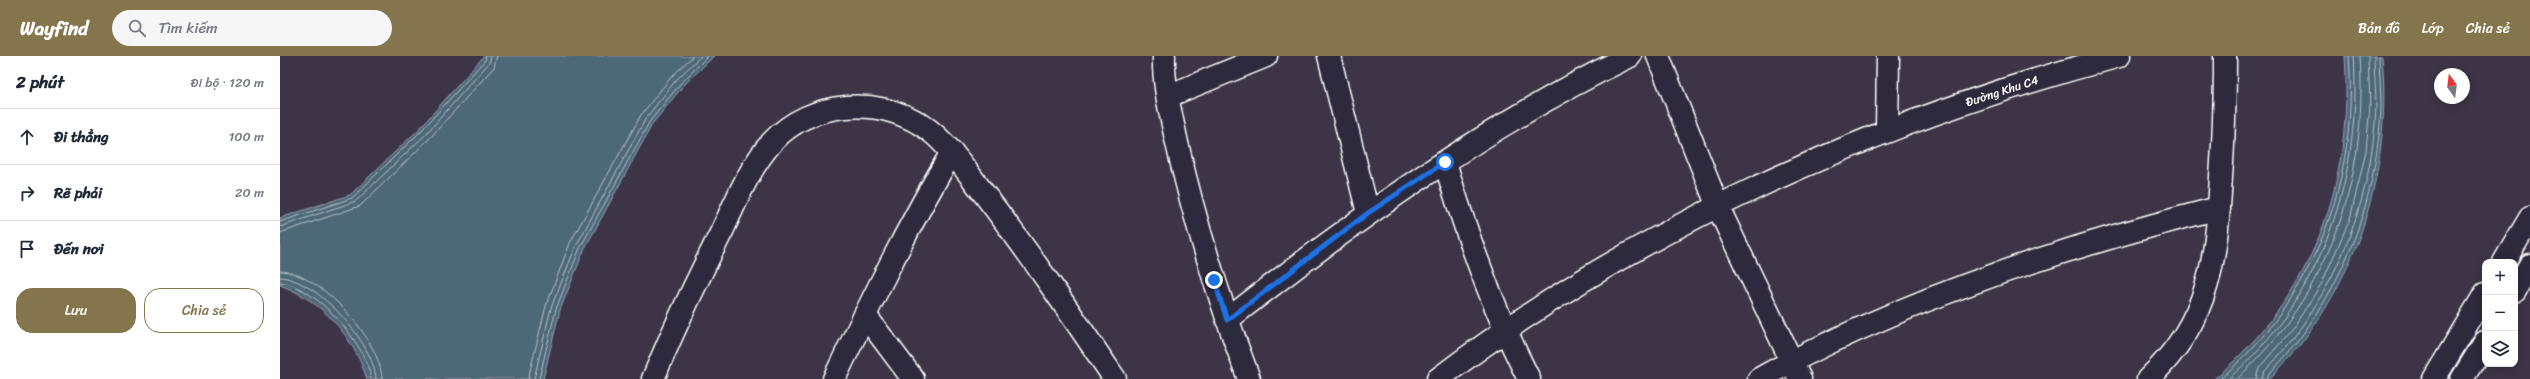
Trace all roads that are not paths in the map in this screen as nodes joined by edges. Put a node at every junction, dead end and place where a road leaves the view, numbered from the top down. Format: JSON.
{"nodes":[{"id":1,"x":1164,"y":56,"type":"edge"},
{"id":2,"x":1266,"y":56,"type":"edge"},
{"id":3,"x":1329,"y":56,"type":"edge"},
{"id":4,"x":1630,"y":56,"type":"edge"},
{"id":5,"x":1658,"y":56,"type":"edge"},
{"id":6,"x":1888,"y":56,"type":"edge"},
{"id":7,"x":2120,"y":56,"type":"edge"},
{"id":8,"x":2225,"y":56,"type":"edge"},
{"id":9,"x":2059,"y":64,"type":"edge"},
{"id":10,"x":1168,"y":96,"type":"junction"},
{"id":11,"x":1887,"y":131,"type":"junction"},
{"id":12,"x":952,"y":152,"type":"junction"},
{"id":13,"x":1445,"y":162,"type":"junction"},
{"id":14,"x":1718,"y":207,"type":"junction"},
{"id":15,"x":2219,"y":208,"type":"junction"},
{"id":16,"x":1368,"y":213,"type":"junction"},
{"id":17,"x":2530,"y":218,"type":"edge"},
{"id":18,"x":2506,"y":259,"type":"edge"},
{"id":19,"x":2530,"y":265,"type":"edge"},
{"id":20,"x":2518,"y":285,"type":"edge"},
{"id":21,"x":2484,"y":295,"type":"edge"},
{"id":22,"x":865,"y":315,"type":"junction"},
{"id":23,"x":1227,"y":320,"type":"junction"},
{"id":24,"x":1505,"y":331,"type":"junction"},
{"id":25,"x":2482,"y":347,"type":"edge"},
{"id":26,"x":1796,"y":371,"type":"edge"},
{"id":27,"x":659,"y":376,"type":"edge"},
{"id":28,"x":834,"y":379,"type":"edge"},
{"id":29,"x":913,"y":379,"type":"edge"},
{"id":30,"x":1115,"y":379,"type":"edge"},
{"id":31,"x":1249,"y":379,"type":"edge"},
{"id":32,"x":1438,"y":379,"type":"edge"},
{"id":33,"x":1529,"y":379,"type":"edge"},
{"id":34,"x":1759,"y":379,"type":"edge"},
{"id":35,"x":2148,"y":379,"type":"edge"},
{"id":36,"x":2434,"y":379,"type":"edge"},
{"id":37,"x":2462,"y":379,"type":"edge"}],
"edges":[{"from":1,"to":10,"type":"street"},
{"from":2,"to":10,"type":"street"},
{"from":3,"to":16,"type":"street"},
{"from":4,"to":13,"type":"street"},
{"from":5,"to":14,"type":"street"},
{"from":6,"to":11,"type":"street"},
{"from":7,"to":9,"type":"street","name":"Đường Khu C4"},
{"from":8,"to":15,"type":"street"},
{"from":9,"to":11,"type":"street","name":"Đường Khu C4"},
{"from":10,"to":23,"type":"street"},
{"from":11,"to":14,"type":"street","name":"Đường Khu C4"},
{"from":12,"to":22,"type":"street"},
{"from":12,"to":27,"type":"street"},
{"from":12,"to":30,"type":"street"},
{"from":13,"to":16,"type":"street"},
{"from":13,"to":24,"type":"street"},
{"from":14,"to":24,"type":"street","name":"Đường Khu C4"},
{"from":14,"to":26,"type":"street"},
{"from":15,"to":26,"type":"street"},
{"from":15,"to":35,"type":"street"},
{"from":16,"to":23,"type":"street"},
{"from":17,"to":18,"type":"street"},
{"from":19,"to":20,"type":"street"},
{"from":21,"to":36,"type":"street"},
{"from":22,"to":28,"type":"street"},
{"from":22,"to":29,"type":"street"},
{"from":23,"to":31,"type":"street"},
{"from":24,"to":32,"type":"street","name":"Đường Khu C4"},
{"from":24,"to":33,"type":"street"},
{"from":25,"to":37,"type":"street"},
{"from":26,"to":34,"type":"street"}]}
